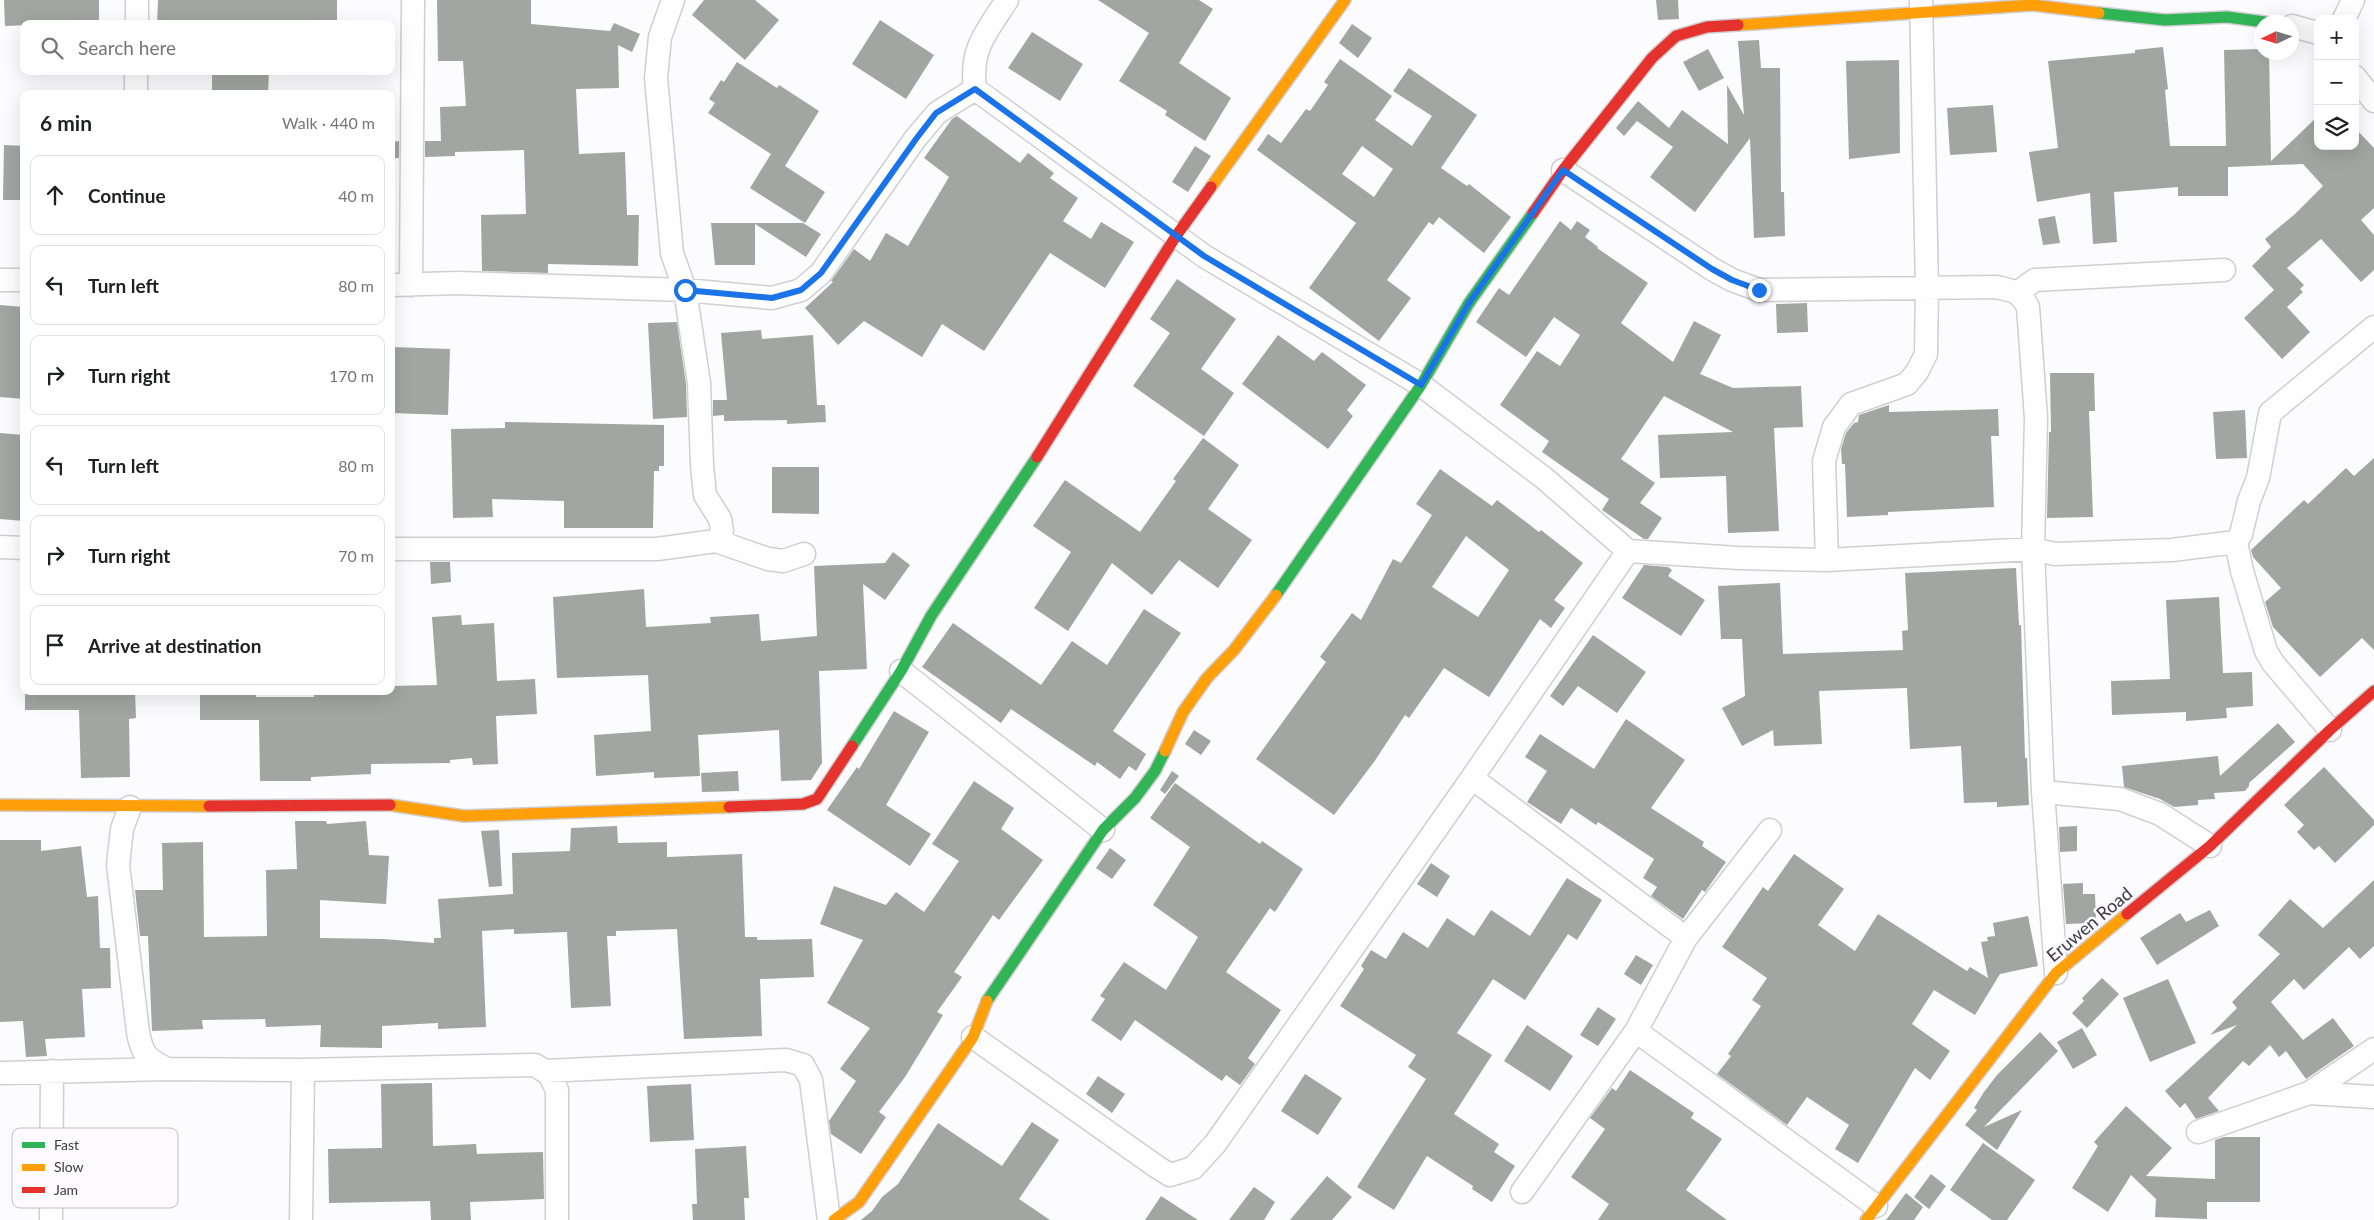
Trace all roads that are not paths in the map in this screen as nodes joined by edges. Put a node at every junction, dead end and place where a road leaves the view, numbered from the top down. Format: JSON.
{"nodes":[{"id":1,"x":137,"y":0,"type":"edge"},
{"id":2,"x":413,"y":0,"type":"edge"},
{"id":3,"x":673,"y":0,"type":"edge"},
{"id":4,"x":1007,"y":0,"type":"edge"},
{"id":5,"x":1346,"y":0,"type":"edge"},
{"id":6,"x":2353,"y":0,"type":"edge"},
{"id":7,"x":1921,"y":6,"type":"edge"},
{"id":8,"x":2346,"y":15,"type":"edge"},
{"id":9,"x":137,"y":20,"type":"edge"},
{"id":10,"x":2254,"y":20,"type":"edge"},
{"id":11,"x":2299,"y":28,"type":"edge"},
{"id":12,"x":2314,"y":32,"type":"edge"},
{"id":13,"x":136,"y":75,"type":"edge"},
{"id":14,"x":2359,"y":82,"type":"edge"},
{"id":15,"x":975,"y":89,"type":"junction"},
{"id":16,"x":136,"y":90,"type":"edge"},
{"id":17,"x":2374,"y":101,"type":"edge"},
{"id":18,"x":1563,"y":170,"type":"junction"},
{"id":19,"x":1176,"y":236,"type":"junction"},
{"id":20,"x":2224,"y":270,"type":"dead end"},
{"id":21,"x":0,"y":280,"type":"edge"},
{"id":22,"x":20,"y":280,"type":"edge"},
{"id":23,"x":401,"y":285,"type":"edge"},
{"id":24,"x":1927,"y":288,"type":"junction"},
{"id":25,"x":685,"y":290,"type":"junction"},
{"id":26,"x":2018,"y":292,"type":"junction"},
{"id":27,"x":2374,"y":327,"type":"edge"},
{"id":28,"x":1421,"y":385,"type":"junction"},
{"id":29,"x":716,"y":541,"type":"junction"},
{"id":30,"x":2236,"y":542,"type":"junction"},
{"id":31,"x":0,"y":547,"type":"edge"},
{"id":32,"x":20,"y":548,"type":"edge"},
{"id":33,"x":395,"y":549,"type":"edge"},
{"id":34,"x":2033,"y":549,"type":"junction"},
{"id":35,"x":1628,"y":551,"type":"junction"},
{"id":36,"x":804,"y":554,"type":"dead end"},
{"id":37,"x":1828,"y":560,"type":"junction"},
{"id":38,"x":901,"y":671,"type":"junction"},
{"id":39,"x":2374,"y":691,"type":"edge"},
{"id":40,"x":2330,"y":730,"type":"junction"},
{"id":41,"x":1472,"y":778,"type":"junction"},
{"id":42,"x":2043,"y":792,"type":"junction"},
{"id":43,"x":0,"y":805,"type":"edge"},
{"id":44,"x":130,"y":807,"type":"junction"},
{"id":45,"x":1103,"y":830,"type":"junction"},
{"id":46,"x":1770,"y":830,"type":"dead end"},
{"id":47,"x":2210,"y":846,"type":"junction"},
{"id":48,"x":1686,"y":938,"type":"junction"},
{"id":49,"x":2056,"y":973,"type":"junction"},
{"id":50,"x":1636,"y":1031,"type":"junction"},
{"id":51,"x":973,"y":1037,"type":"junction"},
{"id":52,"x":2374,"y":1049,"type":"edge"},
{"id":53,"x":167,"y":1069,"type":"junction"},
{"id":54,"x":303,"y":1070,"type":"junction"},
{"id":55,"x":52,"y":1071,"type":"junction"},
{"id":56,"x":544,"y":1071,"type":"junction"},
{"id":57,"x":0,"y":1073,"type":"edge"},
{"id":58,"x":2309,"y":1093,"type":"junction"},
{"id":59,"x":2374,"y":1097,"type":"edge"},
{"id":60,"x":52,"y":1128,"type":"edge"},
{"id":61,"x":2198,"y":1132,"type":"dead end"},
{"id":62,"x":1522,"y":1192,"type":"dead end"},
{"id":63,"x":1871,"y":1213,"type":"edge"},
{"id":64,"x":301,"y":1220,"type":"edge"},
{"id":65,"x":557,"y":1220,"type":"edge"},
{"id":66,"x":829,"y":1220,"type":"edge"},
{"id":67,"x":834,"y":1220,"type":"edge"}],
"edges":[{"from":1,"to":9,"type":"street"},
{"from":2,"to":23,"type":"street"},
{"from":3,"to":25,"type":"street"},
{"from":4,"to":15,"type":"street"},
{"from":5,"to":19,"type":"street"},
{"from":6,"to":8,"type":"street"},
{"from":7,"to":10,"type":"street"},
{"from":7,"to":18,"type":"street"},
{"from":7,"to":24,"type":"street"},
{"from":11,"to":12,"type":"street"},
{"from":13,"to":16,"type":"street"},
{"from":14,"to":17,"type":"street"},
{"from":15,"to":19,"type":"street"},
{"from":15,"to":25,"type":"street"},
{"from":18,"to":24,"type":"street"},
{"from":18,"to":28,"type":"street"},
{"from":19,"to":28,"type":"street"},
{"from":19,"to":38,"type":"street"},
{"from":20,"to":26,"type":"street"},
{"from":21,"to":22,"type":"street"},
{"from":23,"to":25,"type":"street"},
{"from":24,"to":26,"type":"street"},
{"from":24,"to":37,"type":"street"},
{"from":25,"to":29,"type":"street"},
{"from":26,"to":34,"type":"street"},
{"from":27,"to":30,"type":"street"},
{"from":28,"to":35,"type":"street"},
{"from":28,"to":45,"type":"street"},
{"from":29,"to":33,"type":"street"},
{"from":29,"to":36,"type":"street"},
{"from":30,"to":34,"type":"street"},
{"from":30,"to":40,"type":"street"},
{"from":31,"to":32,"type":"street"},
{"from":34,"to":37,"type":"street"},
{"from":34,"to":42,"type":"street"},
{"from":35,"to":37,"type":"street"},
{"from":35,"to":41,"type":"street"},
{"from":38,"to":44,"type":"street"},
{"from":38,"to":45,"type":"street"},
{"from":39,"to":40,"type":"street","name":"Eruwen Road"},
{"from":40,"to":47,"type":"street","name":"Eruwen Road"},
{"from":41,"to":48,"type":"street"},
{"from":41,"to":51,"type":"street"},
{"from":42,"to":47,"type":"street"},
{"from":42,"to":49,"type":"street"},
{"from":43,"to":44,"type":"street"},
{"from":44,"to":53,"type":"street"},
{"from":45,"to":51,"type":"street"},
{"from":46,"to":48,"type":"street"},
{"from":47,"to":49,"type":"street","name":"Eruwen Road"},
{"from":48,"to":50,"type":"street"},
{"from":49,"to":63,"type":"street","name":"Eruwen Road"},
{"from":50,"to":62,"type":"street"},
{"from":50,"to":63,"type":"street"},
{"from":51,"to":67,"type":"street"},
{"from":52,"to":58,"type":"street"},
{"from":53,"to":54,"type":"street"},
{"from":53,"to":55,"type":"street"},
{"from":54,"to":56,"type":"street"},
{"from":54,"to":64,"type":"street"},
{"from":55,"to":57,"type":"street"},
{"from":55,"to":60,"type":"street"},
{"from":56,"to":65,"type":"street"},
{"from":56,"to":66,"type":"street"},
{"from":58,"to":59,"type":"street"},
{"from":58,"to":61,"type":"street"}]}
